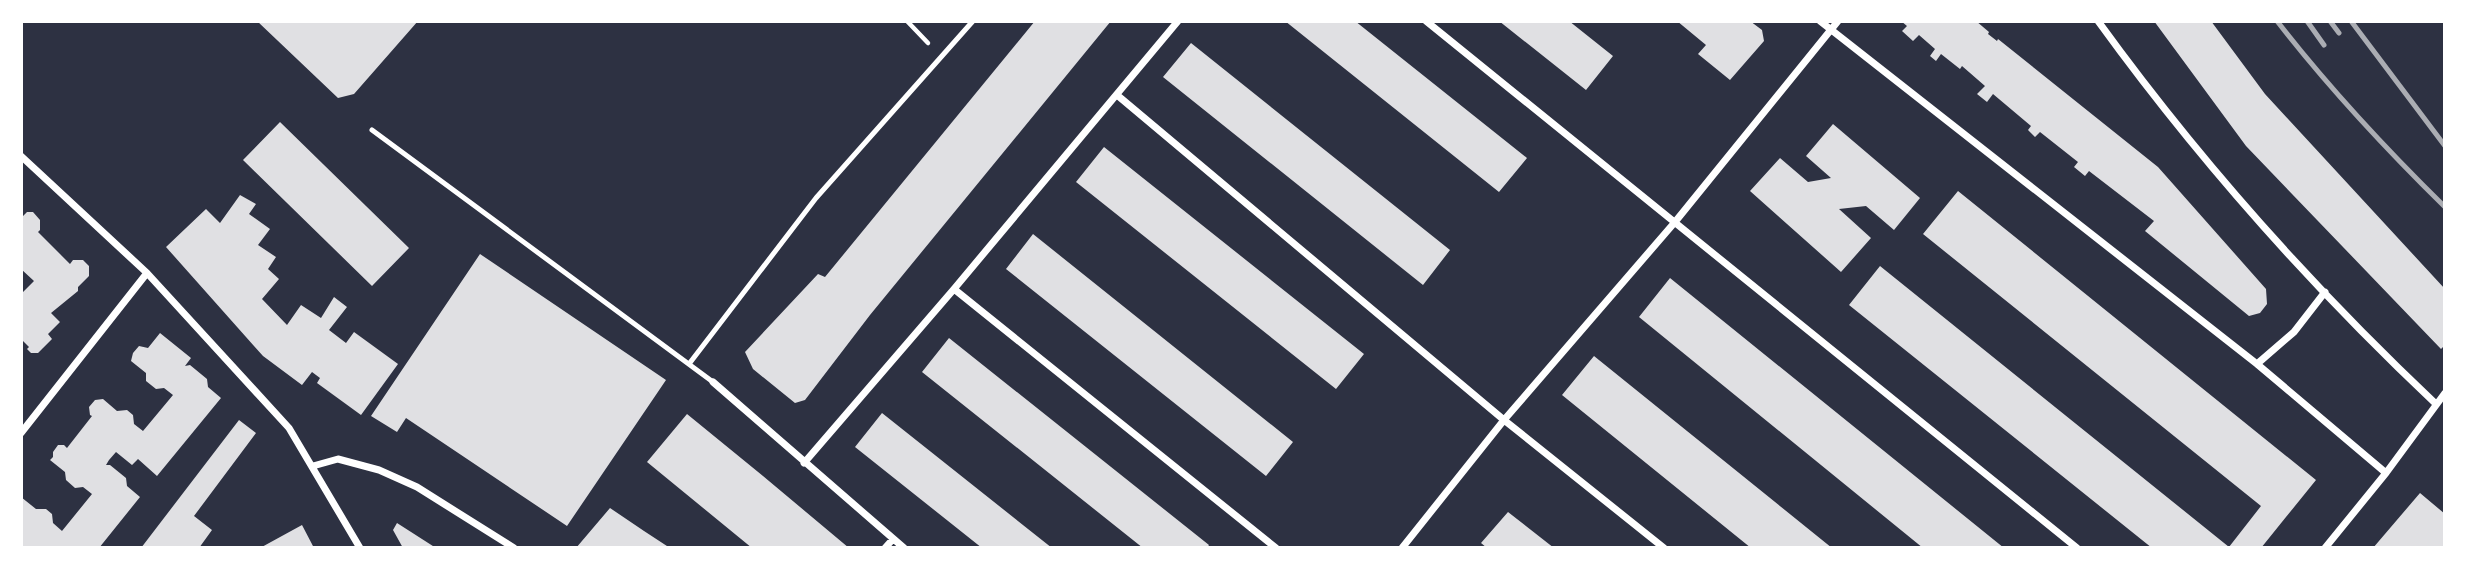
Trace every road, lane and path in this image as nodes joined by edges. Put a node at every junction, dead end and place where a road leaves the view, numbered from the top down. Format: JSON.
{"nodes":[{"id":1,"x":907,"y":21,"type":"edge"},
{"id":2,"x":973,"y":21,"type":"edge"},
{"id":3,"x":1178,"y":21,"type":"edge"},
{"id":4,"x":1426,"y":21,"type":"edge"},
{"id":5,"x":1820,"y":21,"type":"edge"},
{"id":6,"x":1838,"y":21,"type":"edge"},
{"id":7,"x":2098,"y":21,"type":"edge"},
{"id":8,"x":1831,"y":30,"type":"junction"},
{"id":9,"x":941,"y":57,"type":"junction"},
{"id":10,"x":1117,"y":95,"type":"junction"},
{"id":11,"x":372,"y":130,"type":"dead end"},
{"id":12,"x":21,"y":156,"type":"edge"},
{"id":13,"x":1675,"y":222,"type":"junction"},
{"id":14,"x":147,"y":273,"type":"junction"},
{"id":15,"x":954,"y":289,"type":"junction"},
{"id":16,"x":2325,"y":292,"type":"junction"},
{"id":17,"x":689,"y":364,"type":"junction"},
{"id":18,"x":2256,"y":364,"type":"junction"},
{"id":19,"x":713,"y":382,"type":"joint"},
{"id":20,"x":2445,"y":393,"type":"edge"},
{"id":21,"x":2436,"y":404,"type":"junction"},
{"id":22,"x":1504,"y":420,"type":"junction"},
{"id":23,"x":21,"y":433,"type":"edge"},
{"id":24,"x":804,"y":463,"type":"junction"},
{"id":25,"x":313,"y":466,"type":"junction"},
{"id":26,"x":2386,"y":473,"type":"junction"},
{"id":27,"x":893,"y":539,"type":"junction"},
{"id":28,"x":360,"y":548,"type":"edge"},
{"id":29,"x":514,"y":548,"type":"edge"},
{"id":30,"x":885,"y":548,"type":"edge"},
{"id":31,"x":904,"y":548,"type":"edge"},
{"id":32,"x":1276,"y":548,"type":"edge"},
{"id":33,"x":1402,"y":548,"type":"edge"},
{"id":34,"x":1664,"y":548,"type":"edge"},
{"id":35,"x":2077,"y":548,"type":"edge"},
{"id":36,"x":2325,"y":548,"type":"edge"}],
"edges":[{"from":1,"to":9,"type":"path"},
{"from":2,"to":9,"type":"lane"},
{"from":3,"to":10,"type":"street"},
{"from":4,"to":13,"type":"street"},
{"from":5,"to":8,"type":"street"},
{"from":6,"to":8,"type":"street"},
{"from":7,"to":16,"type":"street"},
{"from":8,"to":13,"type":"street"},
{"from":8,"to":18,"type":"street"},
{"from":9,"to":17,"type":"lane"},
{"from":10,"to":15,"type":"street"},
{"from":10,"to":22,"type":"street"},
{"from":11,"to":17,"type":"lane"},
{"from":12,"to":14,"type":"street"},
{"from":13,"to":22,"type":"street"},
{"from":13,"to":35,"type":"street"},
{"from":14,"to":23,"type":"street"},
{"from":14,"to":25,"type":"street"},
{"from":15,"to":24,"type":"street"},
{"from":15,"to":32,"type":"street"},
{"from":16,"to":18,"type":"street"},
{"from":16,"to":21,"type":"street"},
{"from":17,"to":19,"type":"lane"},
{"from":18,"to":26,"type":"street"},
{"from":19,"to":24,"type":"street"},
{"from":20,"to":21,"type":"street"},
{"from":21,"to":26,"type":"street"},
{"from":22,"to":33,"type":"street"},
{"from":22,"to":34,"type":"street"},
{"from":24,"to":27,"type":"street"},
{"from":25,"to":28,"type":"street"},
{"from":25,"to":29,"type":"street"},
{"from":26,"to":36,"type":"street"},
{"from":27,"to":30,"type":"street"},
{"from":27,"to":31,"type":"street"}]}
